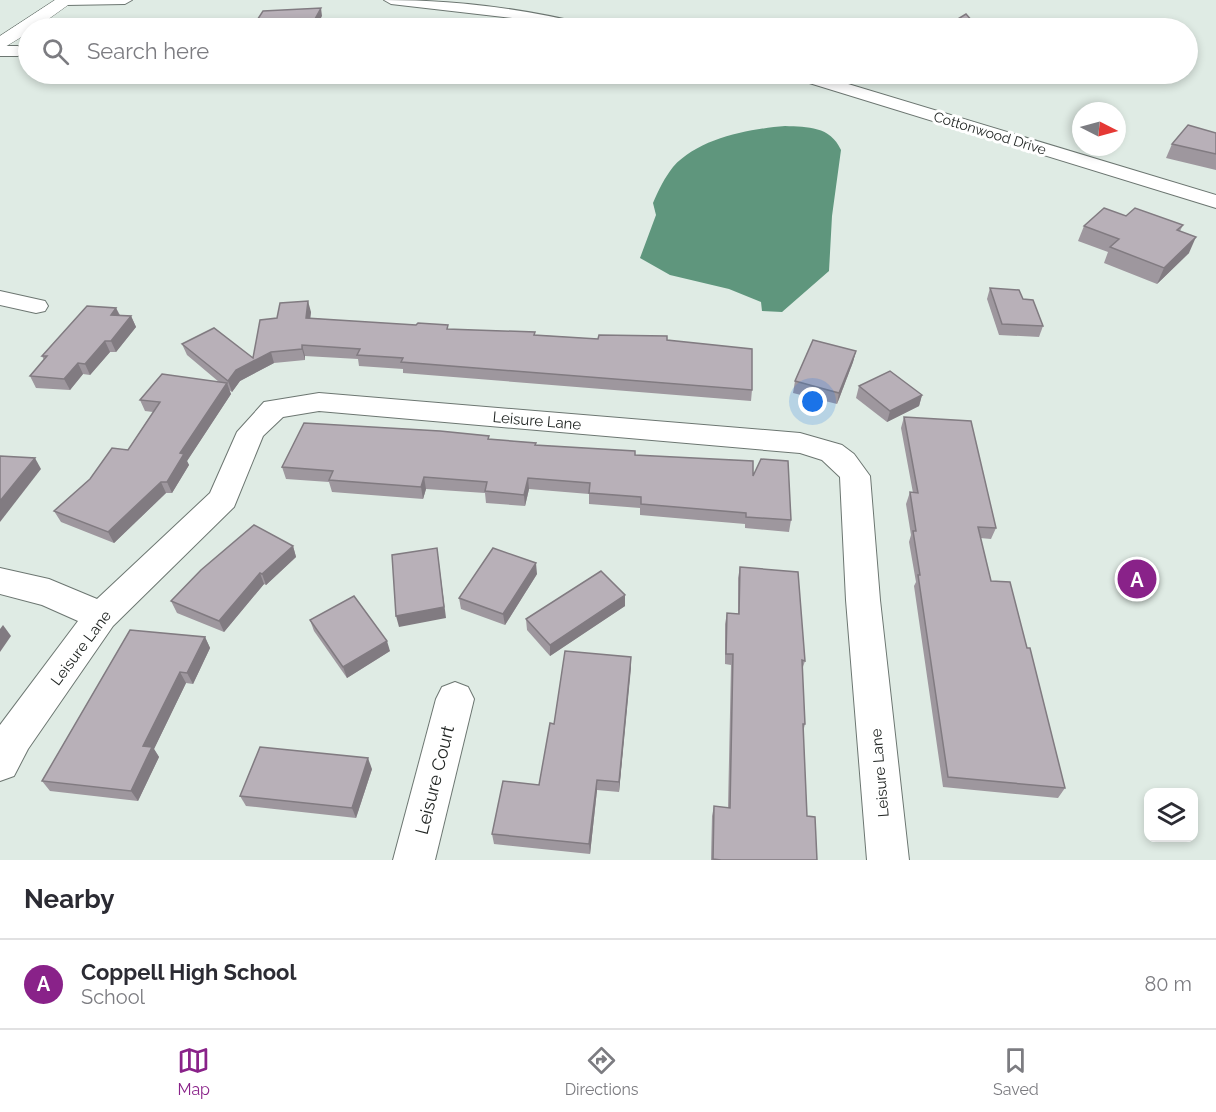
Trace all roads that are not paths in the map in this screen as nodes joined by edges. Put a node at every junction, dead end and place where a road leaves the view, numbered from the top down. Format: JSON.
{"nodes":[{"id":1,"x":67,"y":0,"type":"edge"},
{"id":2,"x":125,"y":0,"type":"edge"},
{"id":3,"x":391,"y":0,"type":"edge"},
{"id":4,"x":93,"y":1,"type":"edge"},
{"id":5,"x":40,"y":18,"type":"edge"},
{"id":6,"x":67,"y":18,"type":"edge"},
{"id":7,"x":539,"y":18,"type":"edge"},
{"id":8,"x":18,"y":32,"type":"edge"},
{"id":9,"x":0,"y":44,"type":"edge"},
{"id":10,"x":16,"y":49,"type":"edge"},
{"id":11,"x":0,"y":64,"type":"edge"},
{"id":12,"x":832,"y":84,"type":"edge"},
{"id":13,"x":1216,"y":202,"type":"edge"},
{"id":14,"x":0,"y":298,"type":"edge"},
{"id":15,"x":36,"y":306,"type":"dead end"},
{"id":16,"x":0,"y":580,"type":"edge"},
{"id":17,"x":101,"y":616,"type":"junction"},
{"id":18,"x":455,"y":699,"type":"dead end"},
{"id":19,"x":0,"y":764,"type":"edge"},
{"id":20,"x":414,"y":860,"type":"edge"},
{"id":21,"x":888,"y":860,"type":"edge"}],
"edges":[{"from":1,"to":4,"type":"street"},
{"from":1,"to":5,"type":"main road"},
{"from":2,"to":4,"type":"street"},
{"from":3,"to":7,"type":"street"},
{"from":4,"to":6,"type":"main road"},
{"from":8,"to":9,"type":"main road"},
{"from":10,"to":11,"type":"main road"},
{"from":12,"to":13,"type":"street","name":"Cottonwood Drive"},
{"from":14,"to":15,"type":"street"},
{"from":16,"to":17,"type":"street"},
{"from":17,"to":19,"type":"street","name":"Leisure Lane"},
{"from":17,"to":21,"type":"street","name":"Leisure Lane"},
{"from":18,"to":20,"type":"street","name":"Leisure Court"}]}
